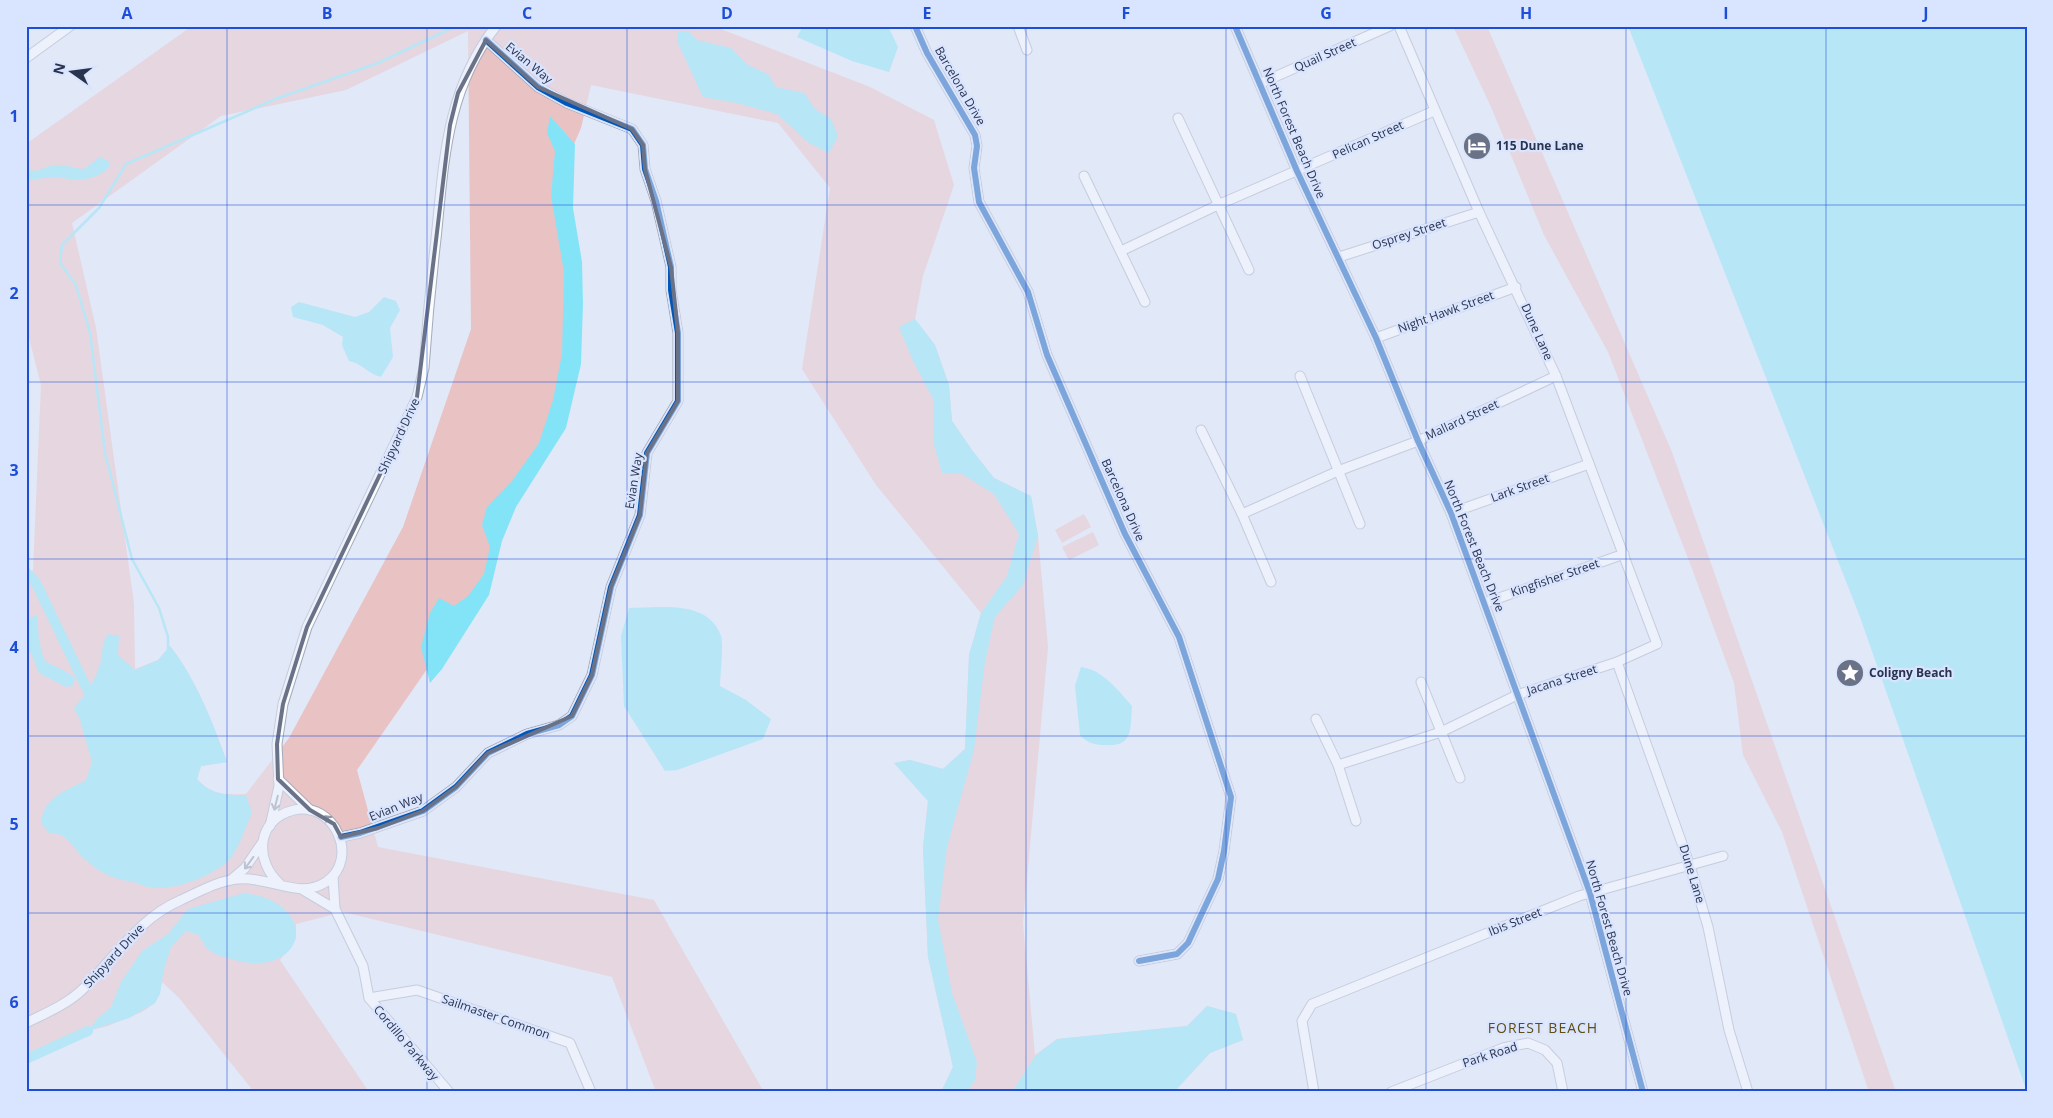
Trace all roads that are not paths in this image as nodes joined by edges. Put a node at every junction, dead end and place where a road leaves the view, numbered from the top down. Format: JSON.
{"nodes":[{"id":1,"x":70,"y":26,"type":"edge"},
{"id":2,"x":496,"y":26,"type":"edge"},
{"id":3,"x":915,"y":26,"type":"edge"},
{"id":4,"x":1018,"y":26,"type":"edge"},
{"id":5,"x":1235,"y":26,"type":"edge"},
{"id":6,"x":1390,"y":26,"type":"edge"},
{"id":7,"x":1399,"y":26,"type":"edge"},
{"id":8,"x":486,"y":40,"type":"junction"},
{"id":9,"x":1028,"y":50,"type":"dead end"},
{"id":10,"x":26,"y":58,"type":"edge"},
{"id":11,"x":1261,"y":83,"type":"junction"},
{"id":12,"x":1434,"y":111,"type":"junction"},
{"id":13,"x":1178,"y":118,"type":"dead end"},
{"id":14,"x":1297,"y":171,"type":"junction"},
{"id":15,"x":1084,"y":176,"type":"dead end"},
{"id":16,"x":1220,"y":204,"type":"junction"},
{"id":17,"x":1479,"y":212,"type":"junction"},
{"id":18,"x":1121,"y":251,"type":"junction"},
{"id":19,"x":1339,"y":257,"type":"junction"},
{"id":20,"x":1249,"y":270,"type":"dead end"},
{"id":21,"x":1516,"y":287,"type":"junction"},
{"id":22,"x":1145,"y":302,"type":"dead end"},
{"id":23,"x":1376,"y":338,"type":"junction"},
{"id":24,"x":1300,"y":376,"type":"dead end"},
{"id":25,"x":1556,"y":376,"type":"junction"},
{"id":26,"x":1201,"y":430,"type":"dead end"},
{"id":27,"x":1418,"y":441,"type":"junction"},
{"id":28,"x":1588,"y":464,"type":"junction"},
{"id":29,"x":1338,"y":471,"type":"junction"},
{"id":30,"x":1451,"y":513,"type":"junction"},
{"id":31,"x":1242,"y":514,"type":"junction"},
{"id":32,"x":1360,"y":524,"type":"dead end"},
{"id":33,"x":1624,"y":554,"type":"junction"},
{"id":34,"x":1271,"y":582,"type":"dead end"},
{"id":35,"x":1485,"y":603,"type":"junction"},
{"id":36,"x":1657,"y":644,"type":"joint"},
{"id":37,"x":1617,"y":662,"type":"junction"},
{"id":38,"x":1421,"y":682,"type":"dead end"},
{"id":39,"x":1517,"y":695,"type":"junction"},
{"id":40,"x":1316,"y":719,"type":"dead end"},
{"id":41,"x":1441,"y":732,"type":"junction"},
{"id":42,"x":1338,"y":765,"type":"junction"},
{"id":43,"x":1460,"y":778,"type":"dead end"},
{"id":44,"x":278,"y":779,"type":"junction"},
{"id":45,"x":310,"y":810,"type":"junction"},
{"id":46,"x":1356,"y":821,"type":"dead end"},
{"id":47,"x":270,"y":826,"type":"junction"},
{"id":48,"x":341,"y":837,"type":"junction"},
{"id":49,"x":263,"y":842,"type":"junction"},
{"id":50,"x":1723,"y":856,"type":"dead end"},
{"id":51,"x":1690,"y":866,"type":"junction"},
{"id":52,"x":333,"y":876,"type":"junction"},
{"id":53,"x":230,"y":880,"type":"junction"},
{"id":54,"x":280,"y":884,"type":"junction"},
{"id":55,"x":303,"y":890,"type":"junction"},
{"id":56,"x":1590,"y":893,"type":"junction"},
{"id":57,"x":334,"y":909,"type":"junction"},
{"id":58,"x":1139,"y":961,"type":"dead end"},
{"id":59,"x":369,"y":998,"type":"junction"},
{"id":60,"x":26,"y":1023,"type":"edge"},
{"id":61,"x":449,"y":1092,"type":"edge"},
{"id":62,"x":591,"y":1092,"type":"edge"},
{"id":63,"x":1314,"y":1092,"type":"edge"},
{"id":64,"x":1392,"y":1092,"type":"edge"},
{"id":65,"x":1563,"y":1092,"type":"edge"},
{"id":66,"x":1643,"y":1092,"type":"edge"},
{"id":67,"x":1748,"y":1092,"type":"edge"}],
"edges":[{"from":1,"to":10,"type":"street"},
{"from":2,"to":8,"type":"street","name":"Shipyard Drive"},
{"from":3,"to":58,"type":"street","name":"Barcelona Drive"},
{"from":4,"to":9,"type":"street"},
{"from":5,"to":11,"type":"street","name":"North Forest Beach Drive"},
{"from":6,"to":11,"type":"street","name":"Quail Street"},
{"from":7,"to":12,"type":"street","name":"Dune Lane"},
{"from":8,"to":44,"type":"street","name":"Shipyard Drive"},
{"from":8,"to":48,"type":"street","name":"Evian Way"},
{"from":11,"to":14,"type":"street","name":"North Forest Beach Drive"},
{"from":12,"to":14,"type":"street","name":"Pelican Street"},
{"from":12,"to":17,"type":"street","name":"Dune Lane"},
{"from":13,"to":16,"type":"street"},
{"from":14,"to":16,"type":"street","name":"Pelican Street"},
{"from":14,"to":19,"type":"street","name":"North Forest Beach Drive"},
{"from":15,"to":18,"type":"street"},
{"from":16,"to":18,"type":"street","name":"Pelican Street"},
{"from":16,"to":20,"type":"street"},
{"from":17,"to":19,"type":"street","name":"Osprey Street"},
{"from":17,"to":21,"type":"street","name":"Dune Lane"},
{"from":18,"to":22,"type":"street"},
{"from":19,"to":23,"type":"street","name":"North Forest Beach Drive"},
{"from":21,"to":23,"type":"street","name":"Night Hawk Street"},
{"from":21,"to":25,"type":"street","name":"Dune Lane"},
{"from":23,"to":27,"type":"street","name":"North Forest Beach Drive"},
{"from":24,"to":29,"type":"street"},
{"from":25,"to":27,"type":"street","name":"Mallard Street"},
{"from":25,"to":28,"type":"street","name":"Dune Lane"},
{"from":26,"to":31,"type":"street"},
{"from":27,"to":29,"type":"street","name":"Mallard Street"},
{"from":27,"to":30,"type":"street","name":"North Forest Beach Drive"},
{"from":28,"to":30,"type":"street","name":"Lark Street"},
{"from":28,"to":33,"type":"street","name":"Dune Lane"},
{"from":29,"to":31,"type":"street","name":"Mallard Street"},
{"from":29,"to":32,"type":"street"},
{"from":30,"to":35,"type":"street","name":"North Forest Beach Drive"},
{"from":31,"to":34,"type":"street"},
{"from":33,"to":35,"type":"street","name":"Kingfisher Street"},
{"from":33,"to":36,"type":"street","name":"Dune Lane"},
{"from":35,"to":39,"type":"street","name":"North Forest Beach Drive"},
{"from":36,"to":37,"type":"street","name":"Jacana Street"},
{"from":37,"to":39,"type":"street","name":"Jacana Street"},
{"from":37,"to":51,"type":"street","name":"Dune Lane"},
{"from":38,"to":41,"type":"street"},
{"from":39,"to":41,"type":"street","name":"Jacana Street"},
{"from":39,"to":56,"type":"street","name":"North Forest Beach Drive"},
{"from":40,"to":42,"type":"street"},
{"from":41,"to":42,"type":"street","name":"Jacana Street"},
{"from":41,"to":43,"type":"street"},
{"from":42,"to":46,"type":"street"},
{"from":44,"to":45,"type":"street"},
{"from":44,"to":47,"type":"street","name":"Shipyard Drive","one_way":true},
{"from":45,"to":47,"type":"street"},
{"from":48,"to":45,"type":"street","one_way":true},
{"from":47,"to":49,"type":"street"},
{"from":48,"to":52,"type":"street"},
{"from":49,"to":53,"type":"street","name":"Shipyard Drive","one_way":true},
{"from":49,"to":54,"type":"street"},
{"from":50,"to":51,"type":"street","name":"Ibis Street"},
{"from":51,"to":56,"type":"street","name":"Ibis Street"},
{"from":51,"to":67,"type":"street","name":"Dune Lane"},
{"from":52,"to":55,"type":"street"},
{"from":52,"to":57,"type":"street","name":"Cordillo Parkway"},
{"from":53,"to":54,"type":"street","name":"Shipyard Drive"},
{"from":53,"to":60,"type":"street","name":"Shipyard Drive"},
{"from":54,"to":55,"type":"street"},
{"from":55,"to":57,"type":"street"},
{"from":56,"to":63,"type":"street","name":"Ibis Street"},
{"from":56,"to":66,"type":"street","name":"North Forest Beach Drive"},
{"from":57,"to":59,"type":"street","name":"Cordillo Parkway"},
{"from":59,"to":61,"type":"street","name":"Cordillo Parkway"},
{"from":59,"to":62,"type":"street","name":"Sailmaster Common"},
{"from":64,"to":65,"type":"street","name":"Park Road"}]}
